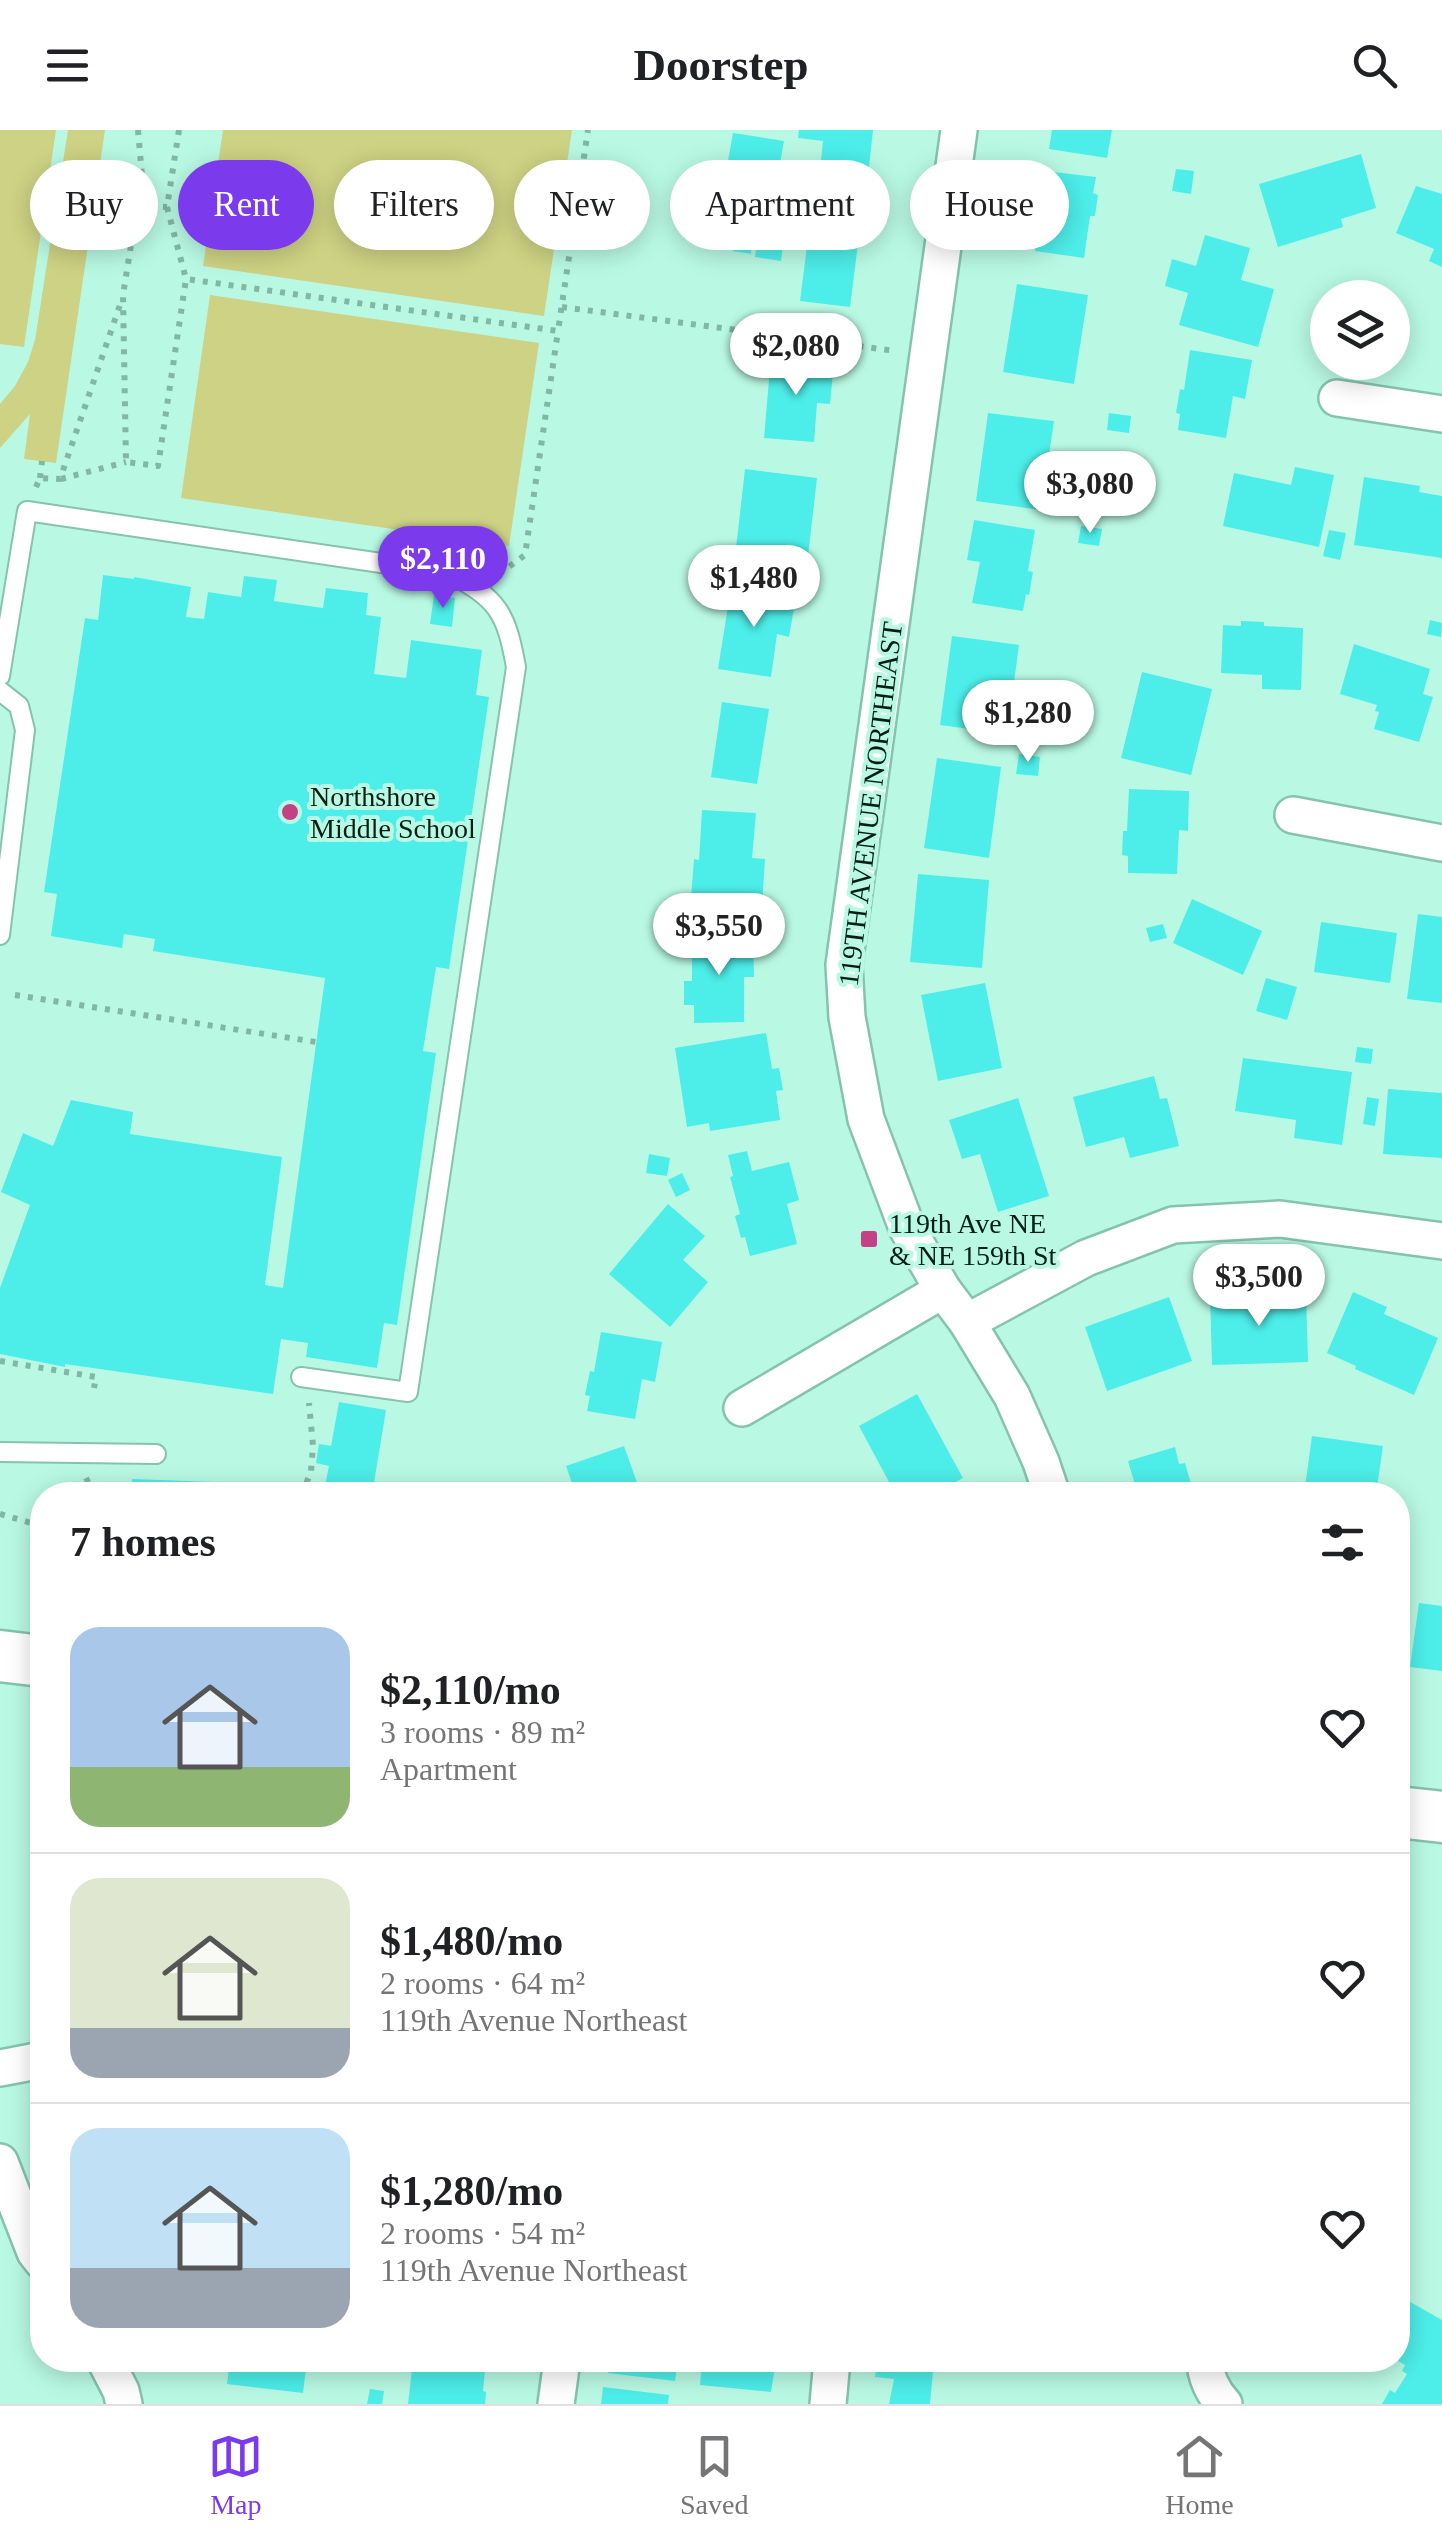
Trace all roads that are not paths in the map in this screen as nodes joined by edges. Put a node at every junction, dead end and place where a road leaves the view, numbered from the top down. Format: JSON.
{"nodes":[{"id":1,"x":959,"y":130,"type":"edge"},
{"id":2,"x":1338,"y":398,"type":"dead end"},
{"id":3,"x":1442,"y":414,"type":"edge"},
{"id":4,"x":0,"y":676,"type":"edge"},
{"id":5,"x":0,"y":691,"type":"edge"},
{"id":6,"x":1293,"y":815,"type":"dead end"},
{"id":7,"x":1442,"y":843,"type":"edge"},
{"id":8,"x":0,"y":935,"type":"edge"},
{"id":9,"x":1442,"y":1242,"type":"edge"},
{"id":10,"x":942,"y":1290,"type":"junction"},
{"id":11,"x":967,"y":1322,"type":"junction"},
{"id":12,"x":302,"y":1377,"type":"road end"},
{"id":13,"x":742,"y":1408,"type":"dead end"},
{"id":14,"x":0,"y":1452,"type":"edge"},
{"id":15,"x":156,"y":1454,"type":"dead end"},
{"id":16,"x":1048,"y":1482,"type":"edge"},
{"id":17,"x":0,"y":1656,"type":"edge"},
{"id":18,"x":30,"y":1660,"type":"edge"},
{"id":19,"x":1410,"y":1813,"type":"edge"},
{"id":20,"x":1442,"y":1817,"type":"edge"},
{"id":21,"x":30,"y":2062,"type":"edge"},
{"id":22,"x":0,"y":2068,"type":"edge"},
{"id":23,"x":0,"y":2162,"type":"edge"},
{"id":24,"x":30,"y":2237,"type":"edge"},
{"id":25,"x":112,"y":2372,"type":"edge"},
{"id":26,"x":560,"y":2372,"type":"edge"},
{"id":27,"x":831,"y":2372,"type":"edge"},
{"id":28,"x":1206,"y":2372,"type":"edge"},
{"id":29,"x":1221,"y":2400,"type":"edge"},
{"id":30,"x":124,"y":2404,"type":"edge"},
{"id":31,"x":556,"y":2404,"type":"edge"},
{"id":32,"x":828,"y":2404,"type":"edge"}],
"edges":[{"from":1,"to":10,"type":"street","name":"119TH AVENUE NORTHEAST"},
{"from":2,"to":3,"type":"street"},
{"from":4,"to":12,"type":"lane"},
{"from":5,"to":8,"type":"lane"},
{"from":6,"to":7,"type":"street"},
{"from":9,"to":11,"type":"street"},
{"from":10,"to":11,"type":"street","name":"119TH AVENUE NORTHEAST"},
{"from":10,"to":13,"type":"street"},
{"from":11,"to":16,"type":"street","name":"119TH AVENUE NORTHEAST"},
{"from":14,"to":15,"type":"lane"},
{"from":17,"to":18,"type":"main road"},
{"from":19,"to":20,"type":"main road"},
{"from":21,"to":22,"type":"street"},
{"from":23,"to":24,"type":"street"},
{"from":25,"to":30,"type":"street"},
{"from":26,"to":31,"type":"street"},
{"from":27,"to":32,"type":"street"},
{"from":28,"to":29,"type":"street"}]}
